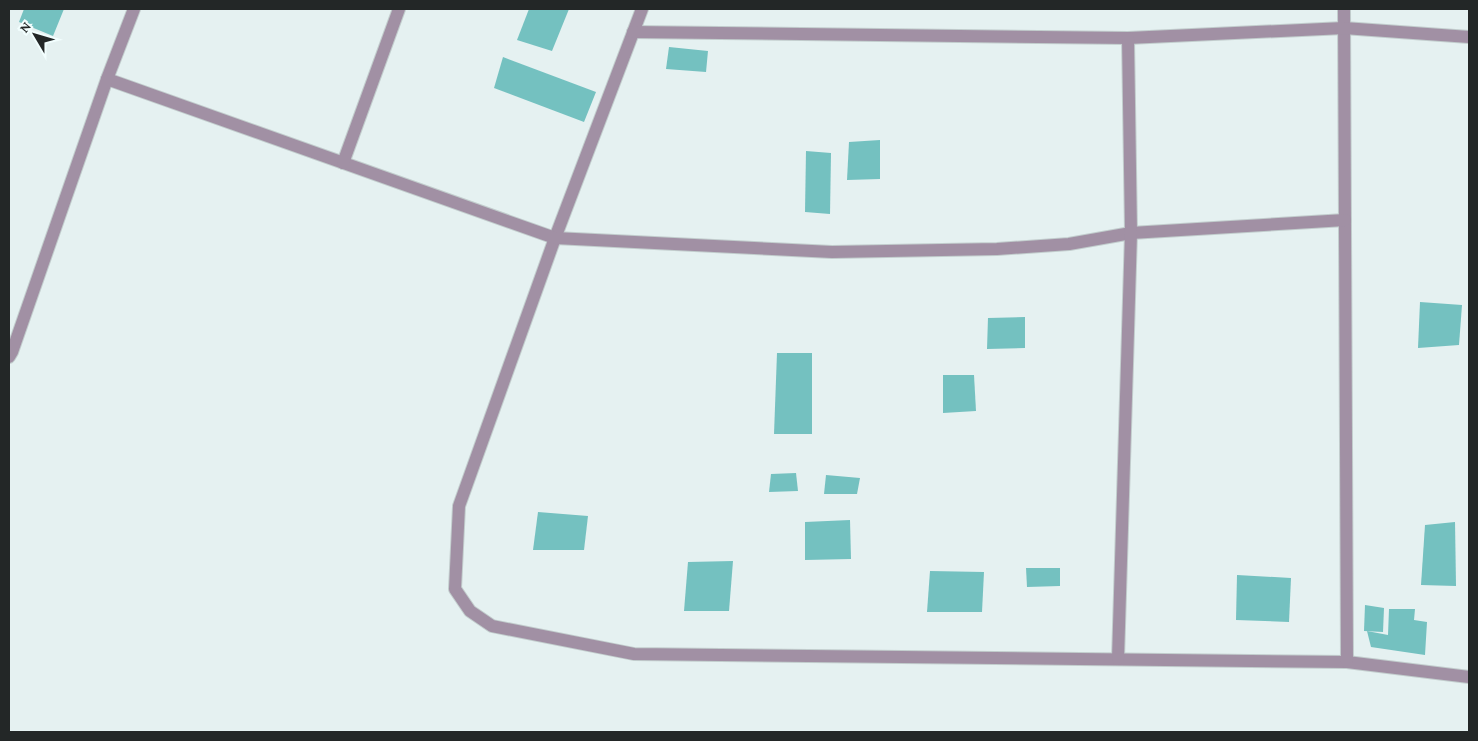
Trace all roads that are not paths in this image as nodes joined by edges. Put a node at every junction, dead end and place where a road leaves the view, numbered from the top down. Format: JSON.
{"nodes":[{"id":1,"x":134,"y":9,"type":"edge"},
{"id":2,"x":399,"y":9,"type":"edge"},
{"id":3,"x":642,"y":9,"type":"edge"},
{"id":4,"x":1344,"y":9,"type":"edge"},
{"id":5,"x":1344,"y":28,"type":"junction"},
{"id":6,"x":634,"y":32,"type":"junction"},
{"id":7,"x":1469,"y":37,"type":"edge"},
{"id":8,"x":1128,"y":38,"type":"junction"},
{"id":9,"x":107,"y":79,"type":"junction"},
{"id":10,"x":344,"y":163,"type":"junction"},
{"id":11,"x":1345,"y":220,"type":"junction"},
{"id":12,"x":1131,"y":233,"type":"junction"},
{"id":13,"x":555,"y":238,"type":"junction"},
{"id":14,"x":9,"y":357,"type":"edge"},
{"id":15,"x":1118,"y":659,"type":"junction"},
{"id":16,"x":1347,"y":662,"type":"junction"},
{"id":17,"x":1469,"y":677,"type":"edge"}],
"edges":[{"from":1,"to":9,"type":"street"},
{"from":2,"to":10,"type":"street"},
{"from":3,"to":6,"type":"street"},
{"from":4,"to":5,"type":"street"},
{"from":5,"to":7,"type":"street"},
{"from":5,"to":8,"type":"street"},
{"from":5,"to":11,"type":"street"},
{"from":6,"to":8,"type":"street"},
{"from":6,"to":13,"type":"street"},
{"from":8,"to":12,"type":"street"},
{"from":9,"to":10,"type":"street"},
{"from":9,"to":14,"type":"street"},
{"from":10,"to":13,"type":"street"},
{"from":11,"to":12,"type":"street"},
{"from":11,"to":16,"type":"street"},
{"from":12,"to":13,"type":"street"},
{"from":12,"to":15,"type":"street"},
{"from":13,"to":15,"type":"street"},
{"from":15,"to":16,"type":"street"},
{"from":16,"to":17,"type":"street"}]}
